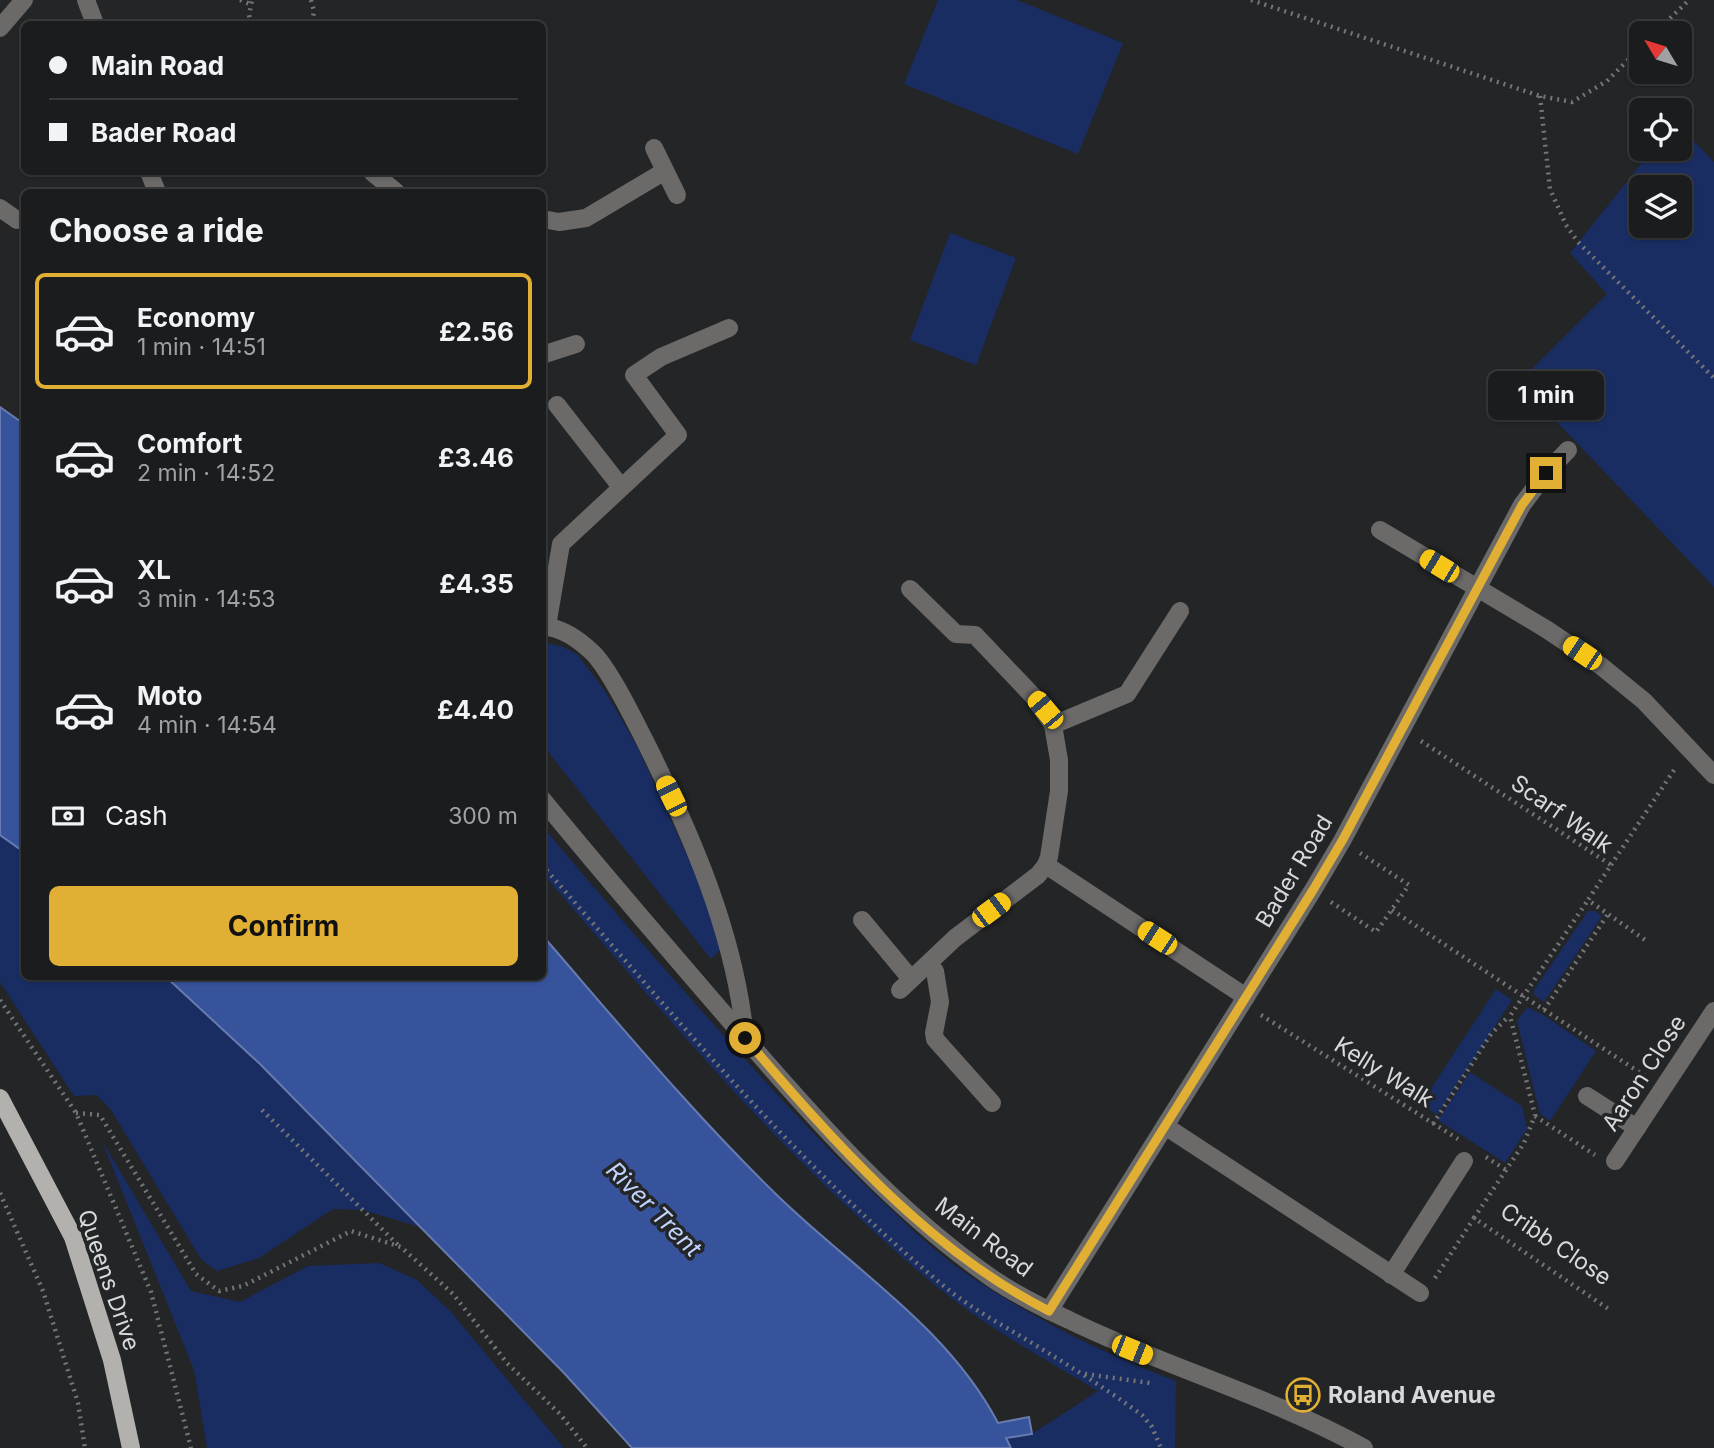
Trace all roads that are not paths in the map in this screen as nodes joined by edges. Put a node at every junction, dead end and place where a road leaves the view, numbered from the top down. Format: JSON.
{"nodes":[{"id":1,"x":24,"y":0,"type":"edge"},
{"id":2,"x":86,"y":0,"type":"edge"},
{"id":3,"x":94,"y":21,"type":"edge"},
{"id":4,"x":0,"y":28,"type":"edge"},
{"id":5,"x":654,"y":148,"type":"dead end"},
{"id":6,"x":665,"y":171,"type":"junction"},
{"id":7,"x":376,"y":175,"type":"edge"},
{"id":8,"x":392,"y":189,"type":"edge"},
{"id":9,"x":677,"y":195,"type":"dead end"},
{"id":10,"x":0,"y":208,"type":"edge"},
{"id":11,"x":17,"y":220,"type":"dead end"},
{"id":12,"x":546,"y":220,"type":"edge"},
{"id":13,"x":729,"y":328,"type":"dead end"},
{"id":14,"x":576,"y":345,"type":"dead end"},
{"id":15,"x":546,"y":354,"type":"edge"},
{"id":16,"x":557,"y":405,"type":"dead end"},
{"id":17,"x":1567,"y":450,"type":"dead end"},
{"id":18,"x":621,"y":487,"type":"junction"},
{"id":19,"x":1380,"y":530,"type":"dead end"},
{"id":20,"x":910,"y":589,"type":"dead end"},
{"id":21,"x":1478,"y":590,"type":"junction"},
{"id":22,"x":1180,"y":611,"type":"dead end"},
{"id":23,"x":546,"y":621,"type":"edge"},
{"id":24,"x":546,"y":626,"type":"edge"},
{"id":25,"x":1053,"y":725,"type":"junction"},
{"id":26,"x":1714,"y":775,"type":"edge"},
{"id":27,"x":546,"y":804,"type":"edge"},
{"id":28,"x":1046,"y":865,"type":"junction"},
{"id":29,"x":862,"y":920,"type":"dead end"},
{"id":30,"x":932,"y":968,"type":"junction"},
{"id":31,"x":953,"y":992,"type":"dead end"},
{"id":32,"x":1245,"y":1000,"type":"junction"},
{"id":33,"x":1714,"y":1011,"type":"edge"},
{"id":34,"x":745,"y":1038,"type":"junction"},
{"id":35,"x":1587,"y":1096,"type":"dead end"},
{"id":36,"x":0,"y":1097,"type":"edge"},
{"id":37,"x":992,"y":1102,"type":"dead end"},
{"id":38,"x":1165,"y":1126,"type":"junction"},
{"id":39,"x":1637,"y":1128,"type":"junction"},
{"id":40,"x":1468,"y":1152,"type":"road end"},
{"id":41,"x":1615,"y":1161,"type":"road end"},
{"id":42,"x":1391,"y":1275,"type":"junction"},
{"id":43,"x":1420,"y":1293,"type":"road end"},
{"id":44,"x":1049,"y":1311,"type":"junction"},
{"id":45,"x":131,"y":1448,"type":"edge"},
{"id":46,"x":1364,"y":1448,"type":"edge"}],
"edges":[{"from":1,"to":4,"type":"street"},
{"from":2,"to":3,"type":"street"},
{"from":5,"to":6,"type":"street"},
{"from":6,"to":9,"type":"street"},
{"from":6,"to":12,"type":"street"},
{"from":7,"to":8,"type":"street"},
{"from":10,"to":11,"type":"street"},
{"from":13,"to":18,"type":"street"},
{"from":14,"to":15,"type":"street"},
{"from":16,"to":18,"type":"street"},
{"from":17,"to":21,"type":"street","name":"Bader Road"},
{"from":18,"to":23,"type":"street"},
{"from":19,"to":21,"type":"street"},
{"from":20,"to":25,"type":"street"},
{"from":21,"to":26,"type":"street"},
{"from":21,"to":32,"type":"street","name":"Bader Road"},
{"from":22,"to":25,"type":"street"},
{"from":24,"to":34,"type":"street"},
{"from":25,"to":28,"type":"street"},
{"from":27,"to":34,"type":"street","name":"Main Road"},
{"from":28,"to":30,"type":"street"},
{"from":28,"to":32,"type":"street"},
{"from":29,"to":30,"type":"street"},
{"from":30,"to":31,"type":"street"},
{"from":30,"to":37,"type":"street"},
{"from":32,"to":38,"type":"street","name":"Bader Road"},
{"from":33,"to":39,"type":"street","name":"Aaron Close"},
{"from":34,"to":44,"type":"street","name":"Main Road"},
{"from":35,"to":39,"type":"street"},
{"from":36,"to":45,"type":"main road","name":"Queens Drive"},
{"from":38,"to":42,"type":"street"},
{"from":38,"to":44,"type":"street","name":"Bader Road"},
{"from":39,"to":41,"type":"street","name":"Aaron Close"},
{"from":40,"to":42,"type":"street"},
{"from":42,"to":43,"type":"street"},
{"from":44,"to":46,"type":"street","name":"Main Road"}]}
